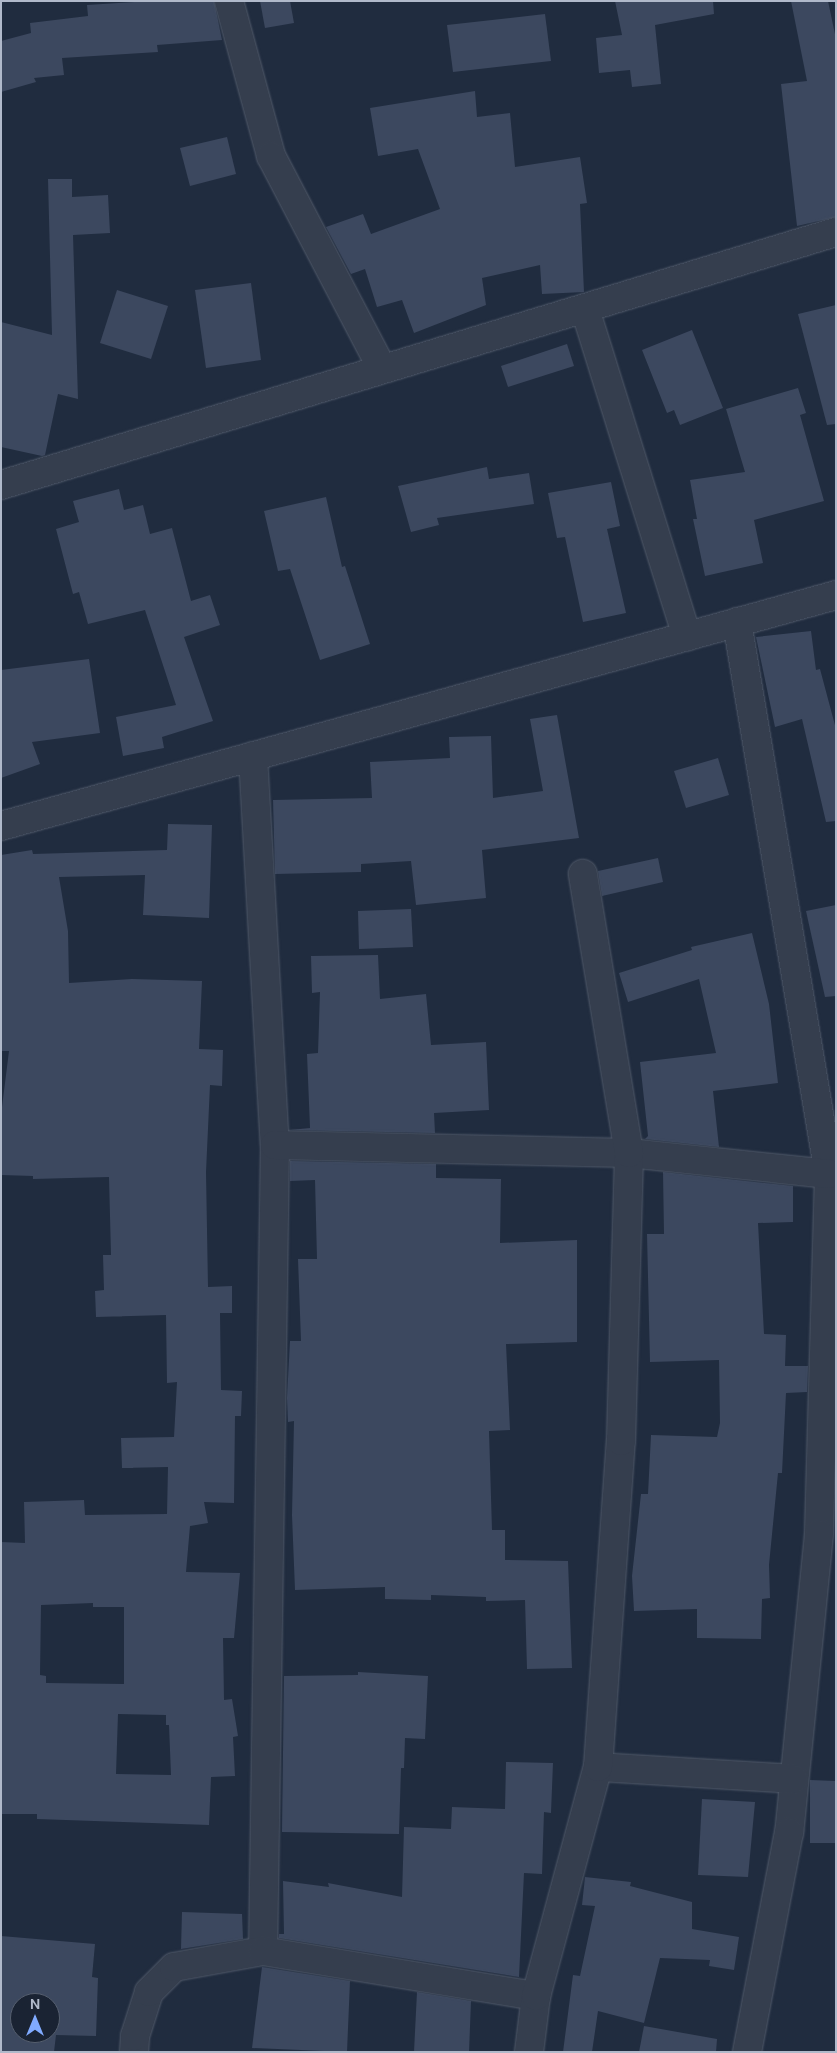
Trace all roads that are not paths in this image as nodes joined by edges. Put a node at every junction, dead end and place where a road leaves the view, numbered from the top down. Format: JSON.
{"nodes":[{"id":1,"x":229,"y":1,"type":"edge"},
{"id":2,"x":836,"y":232,"type":"edge"},
{"id":3,"x":585,"y":309,"type":"junction"},
{"id":4,"x":382,"y":368,"type":"junction"},
{"id":5,"x":1,"y":485,"type":"edge"},
{"id":6,"x":836,"y":595,"type":"edge"},
{"id":7,"x":737,"y":622,"type":"junction"},
{"id":8,"x":687,"y":636,"type":"junction"},
{"id":9,"x":253,"y":756,"type":"junction"},
{"id":10,"x":1,"y":826,"type":"edge"},
{"id":11,"x":583,"y":874,"type":"dead end"},
{"id":12,"x":275,"y":1145,"type":"junction"},
{"id":13,"x":629,"y":1153,"type":"junction"},
{"id":14,"x":828,"y":1174,"type":"junction"},
{"id":15,"x":598,"y":1767,"type":"junction"},
{"id":16,"x":794,"y":1779,"type":"junction"},
{"id":17,"x":263,"y":1951,"type":"junction"},
{"id":18,"x":536,"y":1996,"type":"junction"},
{"id":19,"x":134,"y":2052,"type":"edge"},
{"id":20,"x":528,"y":2052,"type":"edge"},
{"id":21,"x":747,"y":2052,"type":"edge"}],
"edges":[{"from":1,"to":4,"type":"street"},
{"from":2,"to":3,"type":"street"},
{"from":3,"to":4,"type":"street"},
{"from":3,"to":8,"type":"street"},
{"from":4,"to":5,"type":"street"},
{"from":6,"to":7,"type":"street"},
{"from":7,"to":8,"type":"street"},
{"from":7,"to":14,"type":"street"},
{"from":8,"to":9,"type":"street"},
{"from":9,"to":10,"type":"street"},
{"from":9,"to":12,"type":"street"},
{"from":11,"to":13,"type":"street"},
{"from":12,"to":13,"type":"street"},
{"from":12,"to":17,"type":"street"},
{"from":13,"to":14,"type":"street"},
{"from":13,"to":15,"type":"street"},
{"from":14,"to":16,"type":"street"},
{"from":15,"to":16,"type":"street"},
{"from":15,"to":18,"type":"street"},
{"from":16,"to":21,"type":"street"},
{"from":17,"to":18,"type":"street"},
{"from":17,"to":19,"type":"street"},
{"from":18,"to":20,"type":"street"}]}
